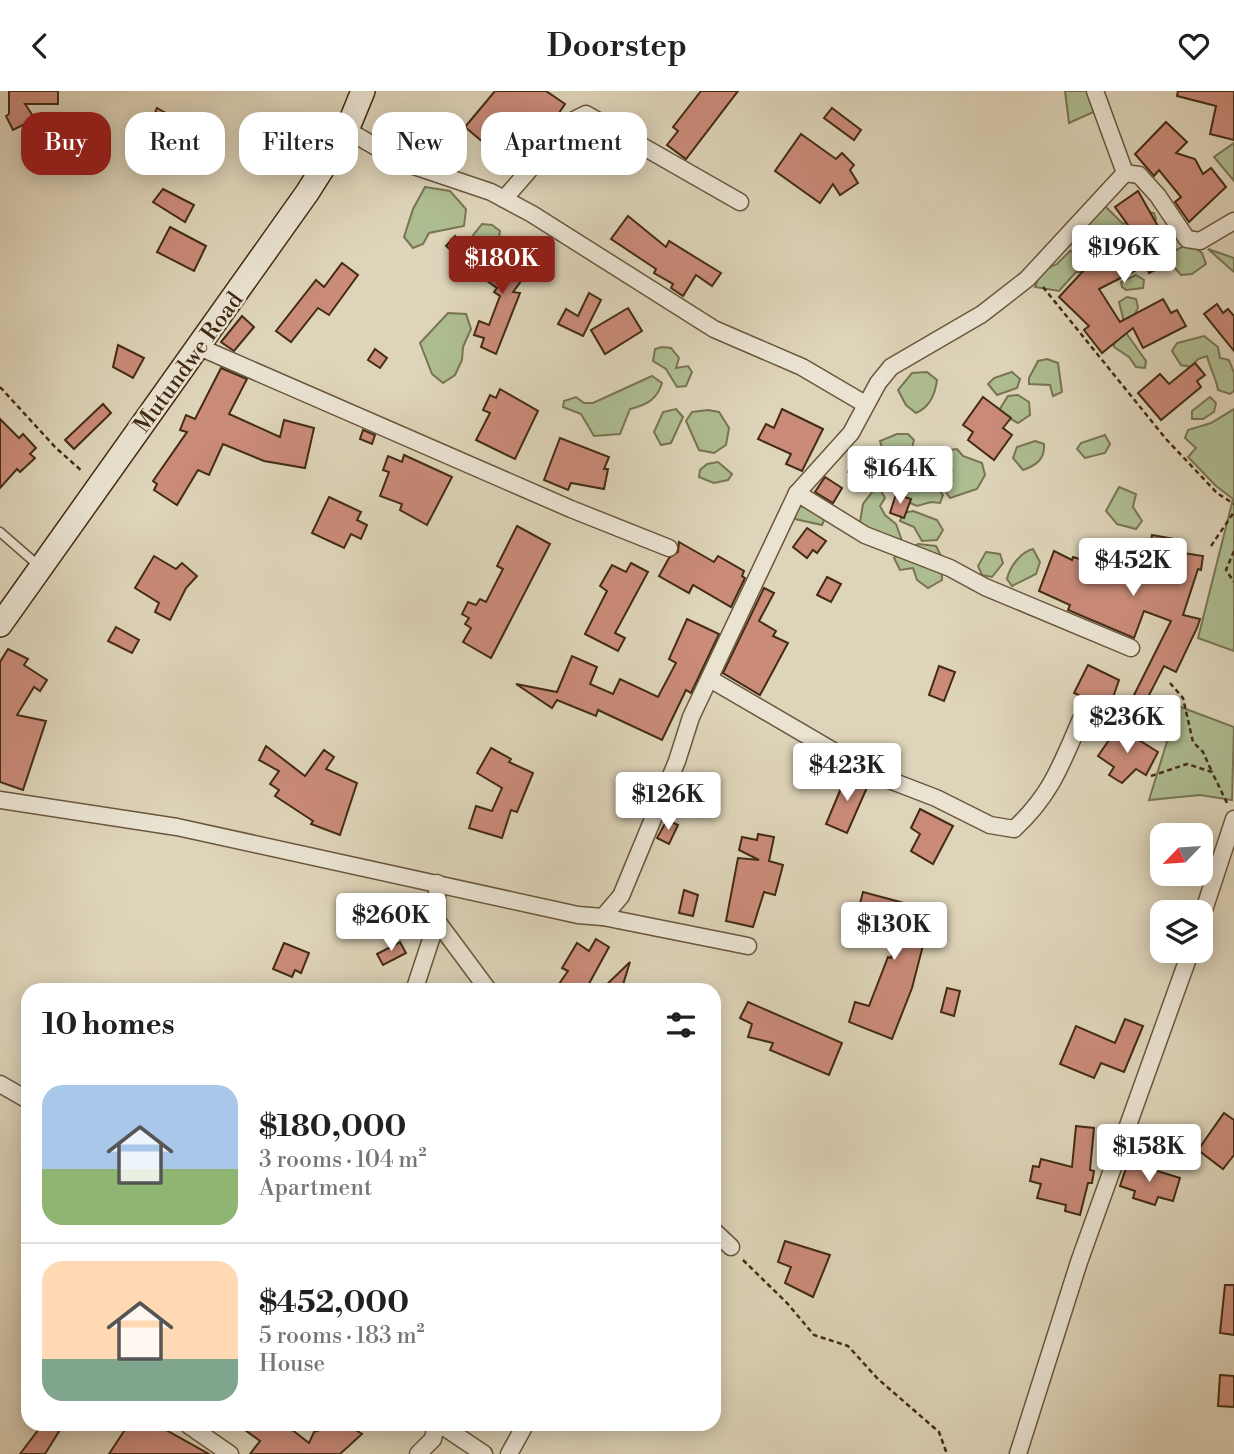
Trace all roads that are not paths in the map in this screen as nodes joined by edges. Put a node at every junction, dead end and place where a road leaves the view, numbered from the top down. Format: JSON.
{"nodes":[{"id":1,"x":363,"y":91,"type":"edge"},
{"id":2,"x":1095,"y":91,"type":"edge"},
{"id":3,"x":354,"y":112,"type":"edge"},
{"id":4,"x":358,"y":136,"type":"edge"},
{"id":5,"x":1125,"y":173,"type":"junction"},
{"id":6,"x":316,"y":175,"type":"edge"},
{"id":7,"x":504,"y":199,"type":"junction"},
{"id":8,"x":740,"y":202,"type":"dead end"},
{"id":9,"x":1234,"y":221,"type":"edge"},
{"id":10,"x":199,"y":347,"type":"junction"},
{"id":11,"x":865,"y":404,"type":"junction"},
{"id":12,"x":797,"y":493,"type":"junction"},
{"id":13,"x":0,"y":532,"type":"edge"},
{"id":14,"x":669,"y":548,"type":"dead end"},
{"id":15,"x":41,"y":568,"type":"junction"},
{"id":16,"x":0,"y":625,"type":"edge"},
{"id":17,"x":1131,"y":648,"type":"dead end"},
{"id":18,"x":710,"y":679,"type":"junction"},
{"id":19,"x":1080,"y":719,"type":"dead end"},
{"id":20,"x":0,"y":800,"type":"edge"},
{"id":21,"x":1231,"y":812,"type":"edge"},
{"id":22,"x":437,"y":883,"type":"junction"},
{"id":23,"x":1206,"y":900,"type":"edge"},
{"id":24,"x":603,"y":917,"type":"junction"},
{"id":25,"x":437,"y":921,"type":"junction"},
{"id":26,"x":748,"y":946,"type":"dead end"},
{"id":27,"x":1186,"y":963,"type":"edge"},
{"id":28,"x":417,"y":983,"type":"edge"},
{"id":29,"x":483,"y":983,"type":"edge"},
{"id":30,"x":0,"y":1084,"type":"edge"},
{"id":31,"x":21,"y":1096,"type":"edge"},
{"id":32,"x":721,"y":1238,"type":"edge"},
{"id":33,"x":731,"y":1247,"type":"road end"},
{"id":34,"x":197,"y":1431,"type":"edge"},
{"id":35,"x":435,"y":1431,"type":"edge"},
{"id":36,"x":450,"y":1431,"type":"edge"},
{"id":37,"x":521,"y":1431,"type":"edge"},
{"id":38,"x":230,"y":1454,"type":"edge"},
{"id":39,"x":418,"y":1454,"type":"edge"},
{"id":40,"x":484,"y":1454,"type":"edge"},
{"id":41,"x":509,"y":1454,"type":"edge"},
{"id":42,"x":1018,"y":1454,"type":"edge"}],
"edges":[{"from":1,"to":3,"type":"main road","name":"Mutundwe Road"},
{"from":2,"to":5,"type":"street"},
{"from":4,"to":7,"type":"street"},
{"from":5,"to":9,"type":"street"},
{"from":5,"to":11,"type":"street"},
{"from":6,"to":10,"type":"main road","name":"Mutundwe Road"},
{"from":7,"to":8,"type":"street"},
{"from":7,"to":11,"type":"street"},
{"from":10,"to":14,"type":"street"},
{"from":10,"to":15,"type":"main road","name":"Mutundwe Road"},
{"from":11,"to":12,"type":"street"},
{"from":12,"to":17,"type":"street"},
{"from":12,"to":18,"type":"street"},
{"from":13,"to":15,"type":"lane"},
{"from":15,"to":16,"type":"main road","name":"Mutundwe Road"},
{"from":18,"to":19,"type":"street"},
{"from":18,"to":24,"type":"street"},
{"from":20,"to":22,"type":"street"},
{"from":21,"to":23,"type":"street"},
{"from":22,"to":24,"type":"street"},
{"from":22,"to":25,"type":"street"},
{"from":24,"to":26,"type":"street"},
{"from":25,"to":28,"type":"street"},
{"from":25,"to":29,"type":"street"},
{"from":27,"to":42,"type":"street"},
{"from":30,"to":31,"type":"street"},
{"from":32,"to":33,"type":"street"},
{"from":34,"to":38,"type":"street"},
{"from":35,"to":39,"type":"street"},
{"from":36,"to":40,"type":"street"},
{"from":37,"to":41,"type":"street"}]}
